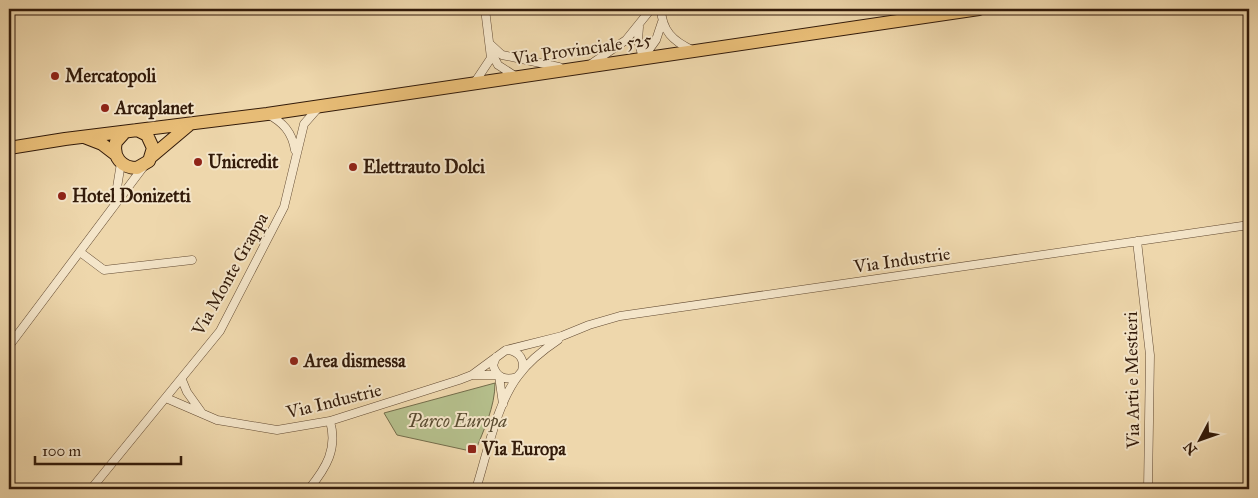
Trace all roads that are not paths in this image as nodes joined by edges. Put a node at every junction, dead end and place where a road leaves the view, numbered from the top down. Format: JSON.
{"nodes":[{"id":1,"x":485,"y":9,"type":"edge"},
{"id":2,"x":651,"y":9,"type":"edge"},
{"id":3,"x":662,"y":9,"type":"edge"},
{"id":4,"x":979,"y":9,"type":"edge"},
{"id":5,"x":662,"y":22,"type":"junction"},
{"id":6,"x":640,"y":23,"type":"junction"},
{"id":7,"x":490,"y":48,"type":"junction"},
{"id":8,"x":692,"y":50,"type":"junction"},
{"id":9,"x":643,"y":58,"type":"junction"},
{"id":10,"x":589,"y":65,"type":"junction"},
{"id":11,"x":566,"y":69,"type":"junction"},
{"id":12,"x":515,"y":76,"type":"junction"},
{"id":13,"x":475,"y":82,"type":"junction"},
{"id":14,"x":320,"y":106,"type":"junction"},
{"id":15,"x":266,"y":114,"type":"junction"},
{"id":16,"x":191,"y":124,"type":"junction"},
{"id":17,"x":131,"y":131,"type":"junction"},
{"id":18,"x":82,"y":136,"type":"junction"},
{"id":19,"x":9,"y":148,"type":"edge"},
{"id":20,"x":296,"y":155,"type":"junction"},
{"id":21,"x":118,"y":158,"type":"junction"},
{"id":22,"x":149,"y":160,"type":"junction"},
{"id":23,"x":113,"y":208,"type":"junction"},
{"id":24,"x":1249,"y":225,"type":"edge"},
{"id":25,"x":1137,"y":241,"type":"junction"},
{"id":26,"x":80,"y":252,"type":"junction"},
{"id":27,"x":192,"y":260,"type":"dead end"},
{"id":28,"x":562,"y":336,"type":"junction"},
{"id":29,"x":9,"y":346,"type":"edge"},
{"id":30,"x":502,"y":352,"type":"junction"},
{"id":31,"x":519,"y":374,"type":"junction"},
{"id":32,"x":472,"y":375,"type":"junction"},
{"id":33,"x":498,"y":376,"type":"junction"},
{"id":34,"x":182,"y":380,"type":"junction"},
{"id":35,"x":166,"y":398,"type":"junction"},
{"id":36,"x":503,"y":404,"type":"junction"},
{"id":37,"x":202,"y":412,"type":"junction"},
{"id":38,"x":330,"y":421,"type":"junction"},
{"id":39,"x":90,"y":489,"type":"edge"},
{"id":40,"x":309,"y":489,"type":"edge"},
{"id":41,"x":476,"y":489,"type":"edge"},
{"id":42,"x":1148,"y":489,"type":"edge"}],
"edges":[{"from":1,"to":7,"type":"street"},
{"from":2,"to":6,"type":"street"},
{"from":3,"to":5,"type":"street"},
{"from":4,"to":8,"type":"main road","name":"Via Provinciale 525"},
{"from":5,"to":8,"type":"street"},
{"from":5,"to":9,"type":"street"},
{"from":6,"to":9,"type":"street"},
{"from":6,"to":10,"type":"street"},
{"from":7,"to":11,"type":"street"},
{"from":7,"to":12,"type":"street"},
{"from":7,"to":13,"type":"street"},
{"from":8,"to":9,"type":"main road","name":"Via Provinciale 525"},
{"from":9,"to":10,"type":"main road","name":"Via Provinciale 525"},
{"from":10,"to":11,"type":"main road","name":"Via Provinciale 525"},
{"from":11,"to":12,"type":"main road","name":"Via Provinciale 525"},
{"from":12,"to":13,"type":"main road","name":"Via Provinciale 525"},
{"from":13,"to":14,"type":"main road","name":"Via Provinciale 525"},
{"from":14,"to":15,"type":"main road","name":"Via Provinciale 525"},
{"from":14,"to":20,"type":"street"},
{"from":15,"to":16,"type":"main road","name":"Via Provinciale 525"},
{"from":15,"to":20,"type":"street"},
{"from":16,"to":17,"type":"main road","name":"Via Provinciale 525"},
{"from":16,"to":22,"type":"main road"},
{"from":17,"to":18,"type":"main road","name":"Via Provinciale 525"},
{"from":17,"to":21,"type":"main road"},
{"from":17,"to":22,"type":"main road"},
{"from":18,"to":19,"type":"main road","name":"Via Provinciale 525"},
{"from":18,"to":21,"type":"main road"},
{"from":20,"to":34,"type":"street","name":"Via Monte Grappa"},
{"from":21,"to":22,"type":"main road"},
{"from":21,"to":23,"type":"street"},
{"from":22,"to":23,"type":"street"},
{"from":23,"to":26,"type":"street"},
{"from":24,"to":25,"type":"street","name":"Via Industrie"},
{"from":25,"to":28,"type":"street","name":"Via Industrie"},
{"from":25,"to":42,"type":"street","name":"Via Arti e Mestieri"},
{"from":26,"to":27,"type":"street"},
{"from":26,"to":29,"type":"street"},
{"from":28,"to":30,"type":"street","name":"Via Industrie"},
{"from":28,"to":31,"type":"street","name":"Via Industrie"},
{"from":30,"to":31,"type":"street"},
{"from":30,"to":32,"type":"street","name":"Via Industrie"},
{"from":30,"to":33,"type":"street"},
{"from":31,"to":33,"type":"street","name":"Via Industrie"},
{"from":31,"to":36,"type":"street"},
{"from":32,"to":33,"type":"street","name":"Via Industrie"},
{"from":32,"to":38,"type":"street","name":"Via Industrie"},
{"from":33,"to":36,"type":"street"},
{"from":34,"to":35,"type":"street","name":"Via Monte Grappa"},
{"from":34,"to":37,"type":"street"},
{"from":35,"to":37,"type":"street","name":"Via Industrie"},
{"from":35,"to":39,"type":"street","name":"Via Monte Grappa"},
{"from":36,"to":41,"type":"street"},
{"from":37,"to":38,"type":"street","name":"Via Industrie"},
{"from":38,"to":40,"type":"street"}]}
